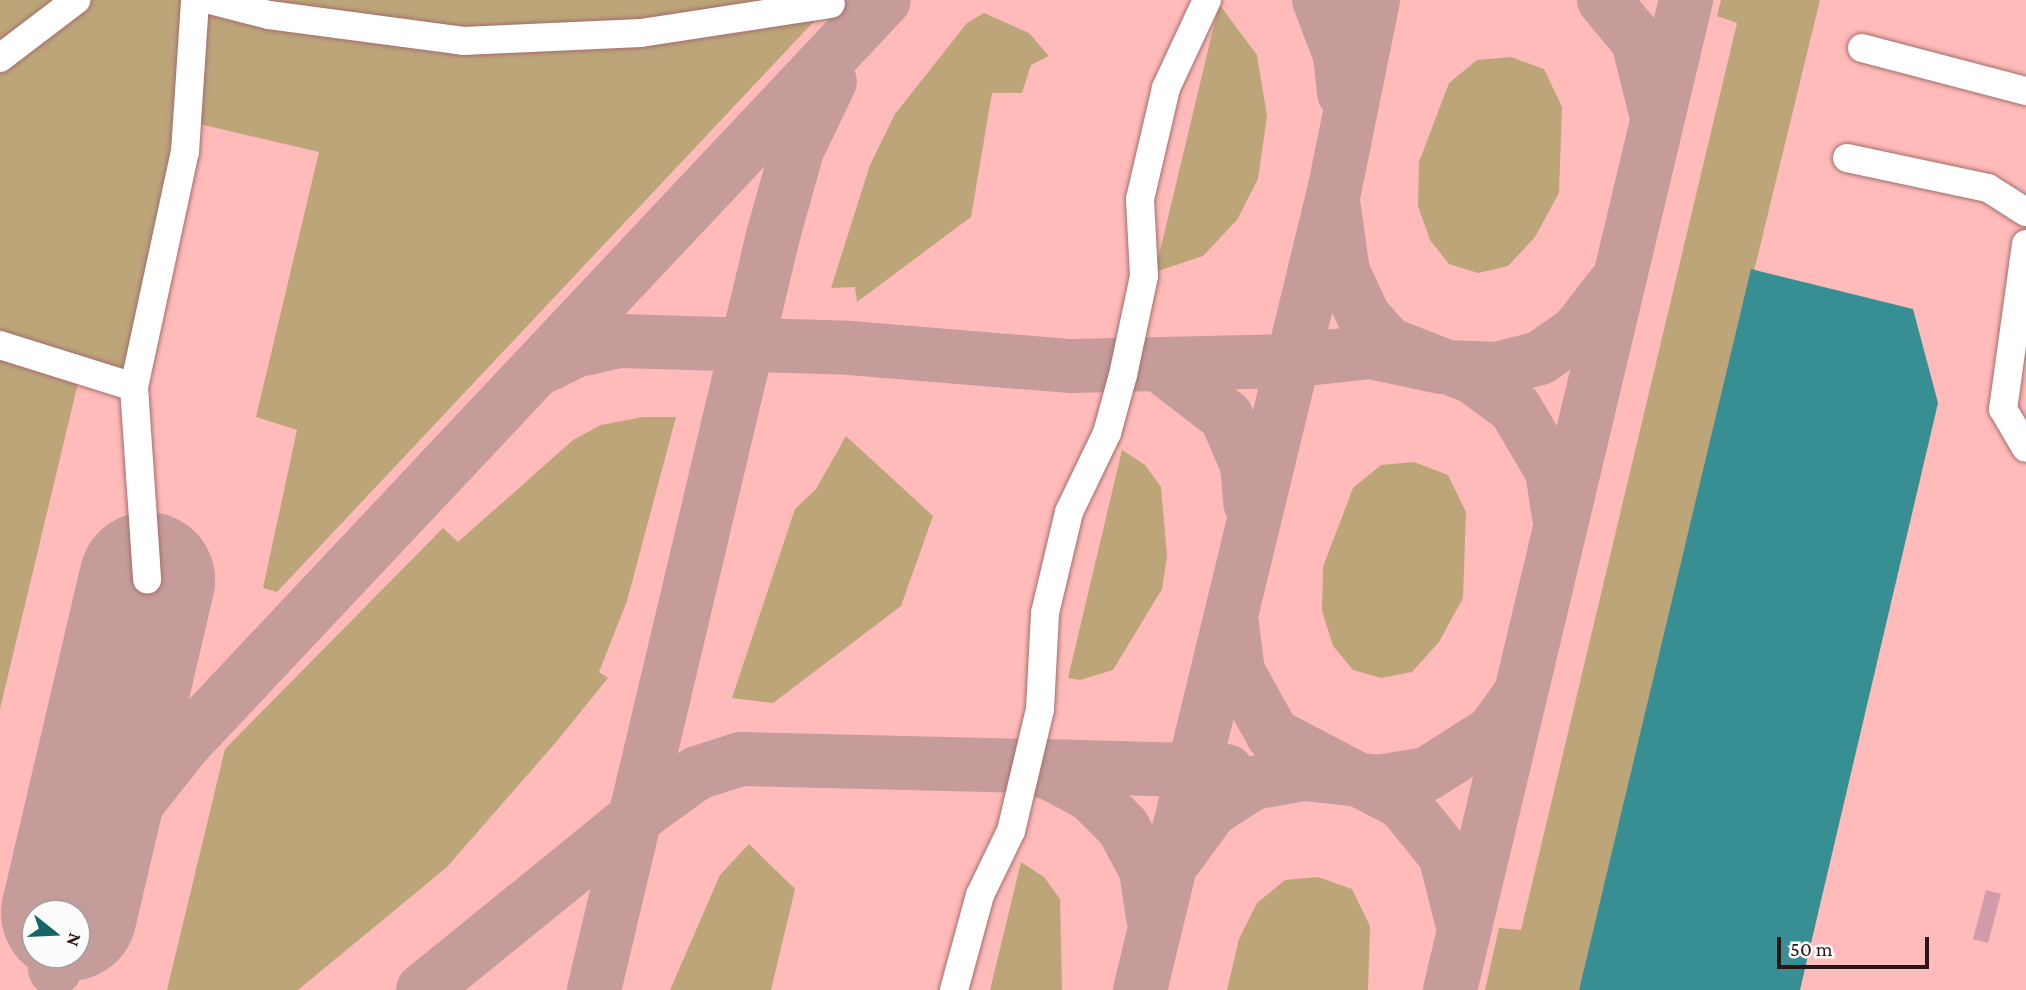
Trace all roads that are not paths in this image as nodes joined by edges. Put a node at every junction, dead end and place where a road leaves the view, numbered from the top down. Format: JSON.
{"nodes":[{"id":1,"x":76,"y":0,"type":"edge"},
{"id":2,"x":195,"y":0,"type":"edge"},
{"id":3,"x":210,"y":0,"type":"edge"},
{"id":4,"x":1207,"y":0,"type":"edge"},
{"id":5,"x":831,"y":4,"type":"dead end"},
{"id":6,"x":1863,"y":48,"type":"dead end"},
{"id":7,"x":0,"y":58,"type":"edge"},
{"id":8,"x":2026,"y":91,"type":"edge"},
{"id":9,"x":1847,"y":158,"type":"dead end"},
{"id":10,"x":2026,"y":212,"type":"edge"},
{"id":11,"x":2026,"y":244,"type":"edge"},
{"id":12,"x":0,"y":345,"type":"edge"},
{"id":13,"x":134,"y":387,"type":"junction"},
{"id":14,"x":2026,"y":448,"type":"edge"},
{"id":15,"x":147,"y":580,"type":"dead end"},
{"id":16,"x":954,"y":990,"type":"edge"}],
"edges":[{"from":1,"to":7,"type":"lane"},
{"from":2,"to":13,"type":"lane"},
{"from":3,"to":5,"type":"lane"},
{"from":4,"to":16,"type":"lane"},
{"from":6,"to":8,"type":"lane"},
{"from":9,"to":10,"type":"lane"},
{"from":11,"to":14,"type":"lane"},
{"from":12,"to":13,"type":"lane"},
{"from":13,"to":15,"type":"lane"}]}
